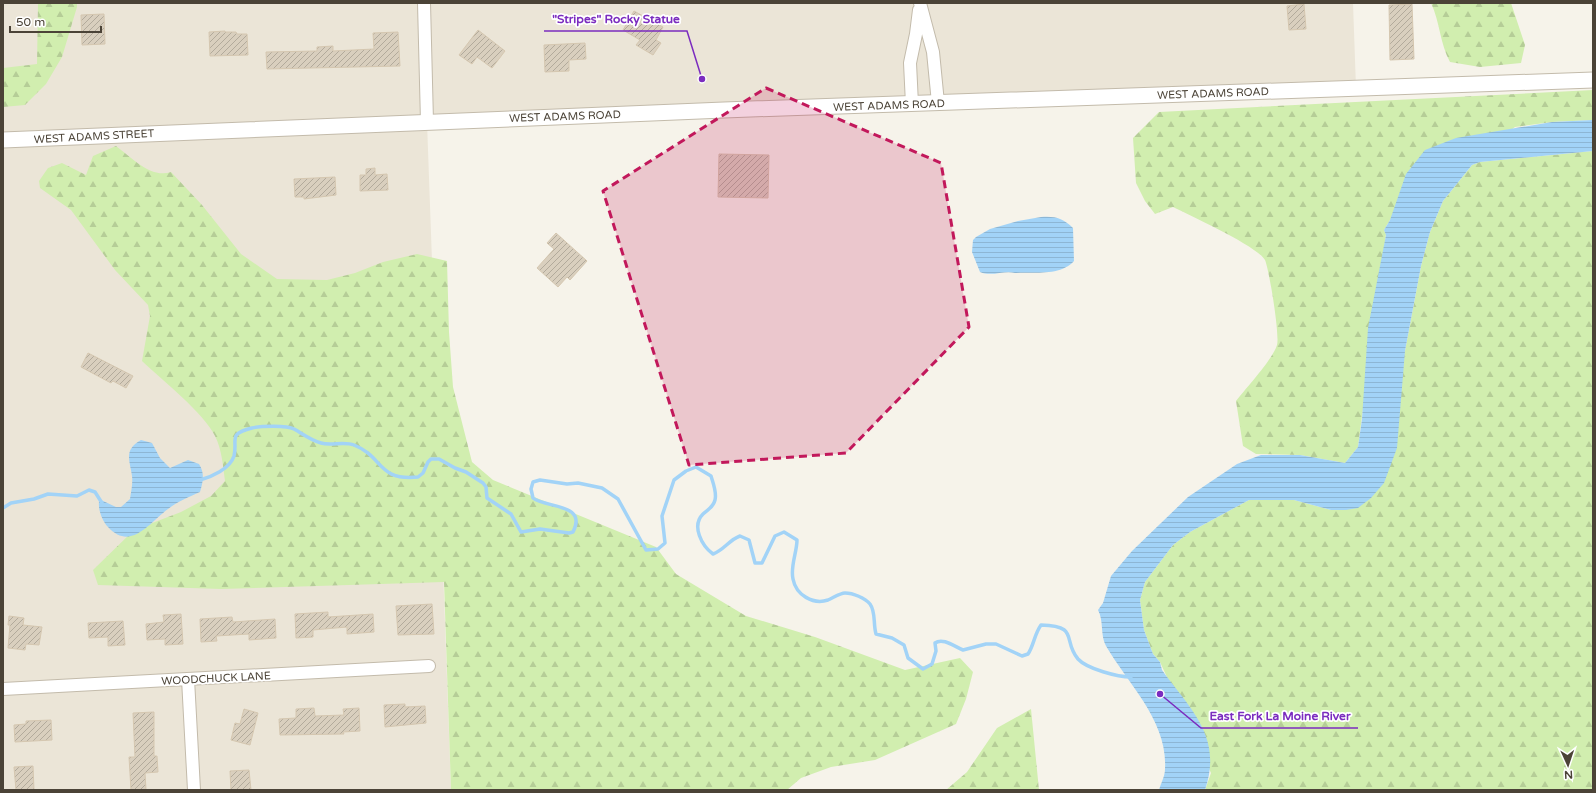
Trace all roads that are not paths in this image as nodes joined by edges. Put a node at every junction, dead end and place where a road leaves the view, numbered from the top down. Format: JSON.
{"nodes":[{"id":1,"x":424,"y":3,"type":"edge"},
{"id":2,"x":920,"y":3,"type":"edge"},
{"id":3,"x":1593,"y":80,"type":"edge"},
{"id":4,"x":938,"y":103,"type":"junction"},
{"id":5,"x":912,"y":104,"type":"junction"},
{"id":6,"x":427,"y":122,"type":"junction"},
{"id":7,"x":185,"y":132,"type":"joint"},
{"id":8,"x":3,"y":140,"type":"edge"},
{"id":9,"x":429,"y":666,"type":"dead end"},
{"id":10,"x":188,"y":679,"type":"junction"},
{"id":11,"x":3,"y":689,"type":"edge"},
{"id":12,"x":194,"y":790,"type":"edge"}],
"edges":[{"from":1,"to":6,"type":"street"},
{"from":2,"to":4,"type":"street"},
{"from":2,"to":5,"type":"street"},
{"from":3,"to":4,"type":"street","name":"WEST ADAMS ROAD"},
{"from":4,"to":5,"type":"street","name":"WEST ADAMS ROAD"},
{"from":5,"to":6,"type":"street","name":"WEST ADAMS ROAD"},
{"from":6,"to":7,"type":"street","name":"WEST ADAMS ROAD"},
{"from":7,"to":8,"type":"street","name":"WEST ADAMS STREET"},
{"from":9,"to":10,"type":"street","name":"WOODCHUCK LANE"},
{"from":10,"to":11,"type":"street","name":"WOODCHUCK LANE"},
{"from":10,"to":12,"type":"street"}]}
